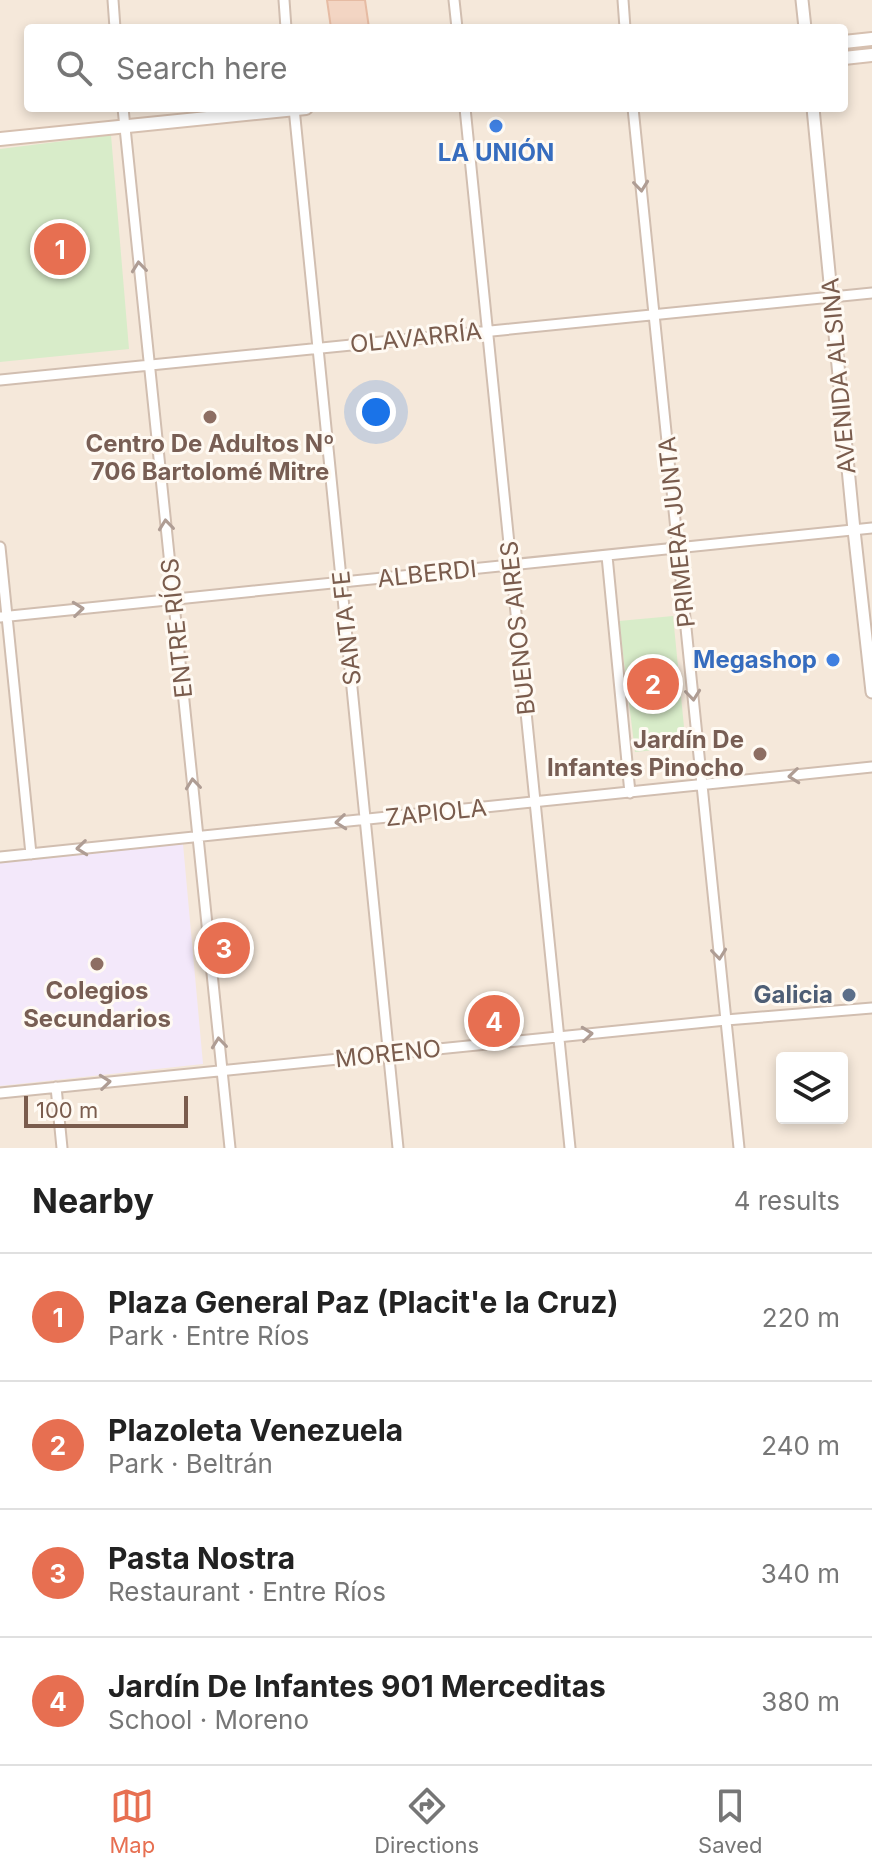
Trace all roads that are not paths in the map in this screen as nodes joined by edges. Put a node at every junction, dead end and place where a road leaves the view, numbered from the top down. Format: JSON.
{"nodes":[{"id":1,"x":113,"y":0,"type":"edge"},
{"id":2,"x":284,"y":0,"type":"edge"},
{"id":3,"x":454,"y":0,"type":"edge"},
{"id":4,"x":623,"y":0,"type":"edge"},
{"id":5,"x":802,"y":0,"type":"edge"},
{"id":6,"x":115,"y":24,"type":"edge"},
{"id":7,"x":286,"y":24,"type":"edge"},
{"id":8,"x":457,"y":24,"type":"edge"},
{"id":9,"x":625,"y":24,"type":"edge"},
{"id":10,"x":805,"y":24,"type":"edge"},
{"id":11,"x":872,"y":39,"type":"edge"},
{"id":12,"x":848,"y":42,"type":"edge"},
{"id":13,"x":872,"y":55,"type":"edge"},
{"id":14,"x":848,"y":58,"type":"edge"},
{"id":15,"x":186,"y":112,"type":"edge"},
{"id":16,"x":221,"y":112,"type":"edge"},
{"id":17,"x":298,"y":112,"type":"edge"},
{"id":18,"x":465,"y":112,"type":"edge"},
{"id":19,"x":633,"y":112,"type":"edge"},
{"id":20,"x":813,"y":112,"type":"edge"},
{"id":21,"x":124,"y":117,"type":"edge"},
{"id":22,"x":0,"y":131,"type":"edge"},
{"id":23,"x":0,"y":139,"type":"edge"},
{"id":24,"x":872,"y":293,"type":"edge"},
{"id":25,"x":832,"y":297,"type":"junction"},
{"id":26,"x":655,"y":314,"type":"junction"},
{"id":27,"x":487,"y":331,"type":"junction"},
{"id":28,"x":319,"y":348,"type":"junction"},
{"id":29,"x":149,"y":365,"type":"junction"},
{"id":30,"x":0,"y":380,"type":"edge"},
{"id":31,"x":872,"y":528,"type":"edge"},
{"id":32,"x":854,"y":530,"type":"junction"},
{"id":33,"x":0,"y":547,"type":"edge"},
{"id":34,"x":678,"y":548,"type":"junction"},
{"id":35,"x":607,"y":556,"type":"junction"},
{"id":36,"x":511,"y":565,"type":"junction"},
{"id":37,"x":342,"y":582,"type":"junction"},
{"id":38,"x":174,"y":600,"type":"junction"},
{"id":39,"x":4,"y":617,"type":"edge"},
{"id":40,"x":872,"y":692,"type":"edge"},
{"id":41,"x":872,"y":767,"type":"edge"},
{"id":42,"x":702,"y":786,"type":"junction"},
{"id":43,"x":630,"y":793,"type":"junction"},
{"id":44,"x":535,"y":803,"type":"junction"},
{"id":45,"x":366,"y":820,"type":"junction"},
{"id":46,"x":198,"y":837,"type":"junction"},
{"id":47,"x":31,"y":854,"type":"junction"},
{"id":48,"x":0,"y":857,"type":"edge"},
{"id":49,"x":872,"y":1008,"type":"edge"},
{"id":50,"x":726,"y":1020,"type":"junction"},
{"id":51,"x":559,"y":1037,"type":"junction"},
{"id":52,"x":389,"y":1054,"type":"junction"},
{"id":53,"x":222,"y":1071,"type":"junction"},
{"id":54,"x":56,"y":1087,"type":"junction"},
{"id":55,"x":0,"y":1093,"type":"edge"},
{"id":56,"x":62,"y":1148,"type":"edge"},
{"id":57,"x":230,"y":1148,"type":"edge"},
{"id":58,"x":398,"y":1148,"type":"edge"},
{"id":59,"x":570,"y":1148,"type":"edge"},
{"id":60,"x":739,"y":1148,"type":"edge"}],
"edges":[{"from":1,"to":6,"type":"street"},
{"from":2,"to":7,"type":"street"},
{"from":3,"to":8,"type":"street"},
{"from":4,"to":9,"type":"street"},
{"from":5,"to":10,"type":"street"},
{"from":11,"to":12,"type":"main road"},
{"from":13,"to":14,"type":"main road"},
{"from":15,"to":21,"type":"main road"},
{"from":16,"to":21,"type":"main road"},
{"from":17,"to":28,"type":"street","name":"SANTA FE"},
{"from":18,"to":27,"type":"street","name":"BUENOS AIRES"},
{"from":19,"to":26,"type":"street","name":"PRIMERA JUNTA","one_way":true},
{"from":20,"to":25,"type":"street","name":"AVENIDA ALSINA"},
{"from":21,"to":22,"type":"main road"},
{"from":21,"to":23,"type":"main road"},
{"from":29,"to":21,"type":"street","name":"ENTRE RÍOS","one_way":true},
{"from":24,"to":25,"type":"street","name":"OLAVARRÍA"},
{"from":25,"to":26,"type":"street","name":"OLAVARRÍA"},
{"from":25,"to":32,"type":"street","name":"AVENIDA ALSINA"},
{"from":26,"to":27,"type":"street","name":"OLAVARRÍA"},
{"from":26,"to":34,"type":"street","name":"PRIMERA JUNTA"},
{"from":27,"to":28,"type":"street","name":"OLAVARRÍA"},
{"from":27,"to":36,"type":"street","name":"BUENOS AIRES"},
{"from":28,"to":29,"type":"street","name":"OLAVARRÍA"},
{"from":28,"to":37,"type":"street","name":"SANTA FE"},
{"from":29,"to":30,"type":"street","name":"OLAVARRÍA"},
{"from":38,"to":29,"type":"street","name":"ENTRE RÍOS","one_way":true},
{"from":31,"to":32,"type":"street","name":"ALBERDI"},
{"from":32,"to":34,"type":"street","name":"ALBERDI"},
{"from":32,"to":40,"type":"street","name":"AVENIDA ALSINA"},
{"from":33,"to":39,"type":"street"},
{"from":34,"to":35,"type":"street","name":"ALBERDI"},
{"from":34,"to":42,"type":"street","name":"PRIMERA JUNTA","one_way":true},
{"from":35,"to":36,"type":"street","name":"ALBERDI"},
{"from":35,"to":43,"type":"street"},
{"from":36,"to":37,"type":"street","name":"ALBERDI"},
{"from":36,"to":44,"type":"street","name":"BUENOS AIRES"},
{"from":37,"to":38,"type":"street","name":"ALBERDI"},
{"from":37,"to":45,"type":"street","name":"SANTA FE"},
{"from":39,"to":38,"type":"street","name":"ALBERDI","one_way":true},
{"from":46,"to":38,"type":"street","name":"ENTRE RÍOS","one_way":true},
{"from":39,"to":47,"type":"street"},
{"from":41,"to":42,"type":"street","name":"ZAPIOLA","one_way":true},
{"from":42,"to":43,"type":"street","name":"ZAPIOLA"},
{"from":42,"to":50,"type":"street","name":"PRIMERA JUNTA","one_way":true},
{"from":43,"to":44,"type":"street","name":"ZAPIOLA"},
{"from":44,"to":45,"type":"street","name":"ZAPIOLA"},
{"from":44,"to":51,"type":"street","name":"BUENOS AIRES"},
{"from":45,"to":46,"type":"street","name":"ZAPIOLA","one_way":true},
{"from":45,"to":52,"type":"street","name":"SANTA FE"},
{"from":46,"to":47,"type":"street","name":"ZAPIOLA","one_way":true},
{"from":53,"to":46,"type":"street","name":"ENTRE RÍOS","one_way":true},
{"from":47,"to":48,"type":"street","name":"ZAPIOLA"},
{"from":49,"to":50,"type":"street","name":"MORENO"},
{"from":51,"to":50,"type":"street","name":"MORENO","one_way":true},
{"from":50,"to":60,"type":"street","name":"PRIMERA JUNTA"},
{"from":51,"to":52,"type":"street","name":"MORENO"},
{"from":51,"to":59,"type":"street","name":"BUENOS AIRES"},
{"from":52,"to":53,"type":"street","name":"MORENO"},
{"from":52,"to":58,"type":"street","name":"SANTA FE"},
{"from":54,"to":53,"type":"street","name":"MORENO","one_way":true},
{"from":53,"to":57,"type":"street","name":"ENTRE RÍOS"},
{"from":54,"to":55,"type":"street","name":"MORENO"},
{"from":54,"to":56,"type":"street"}]}
